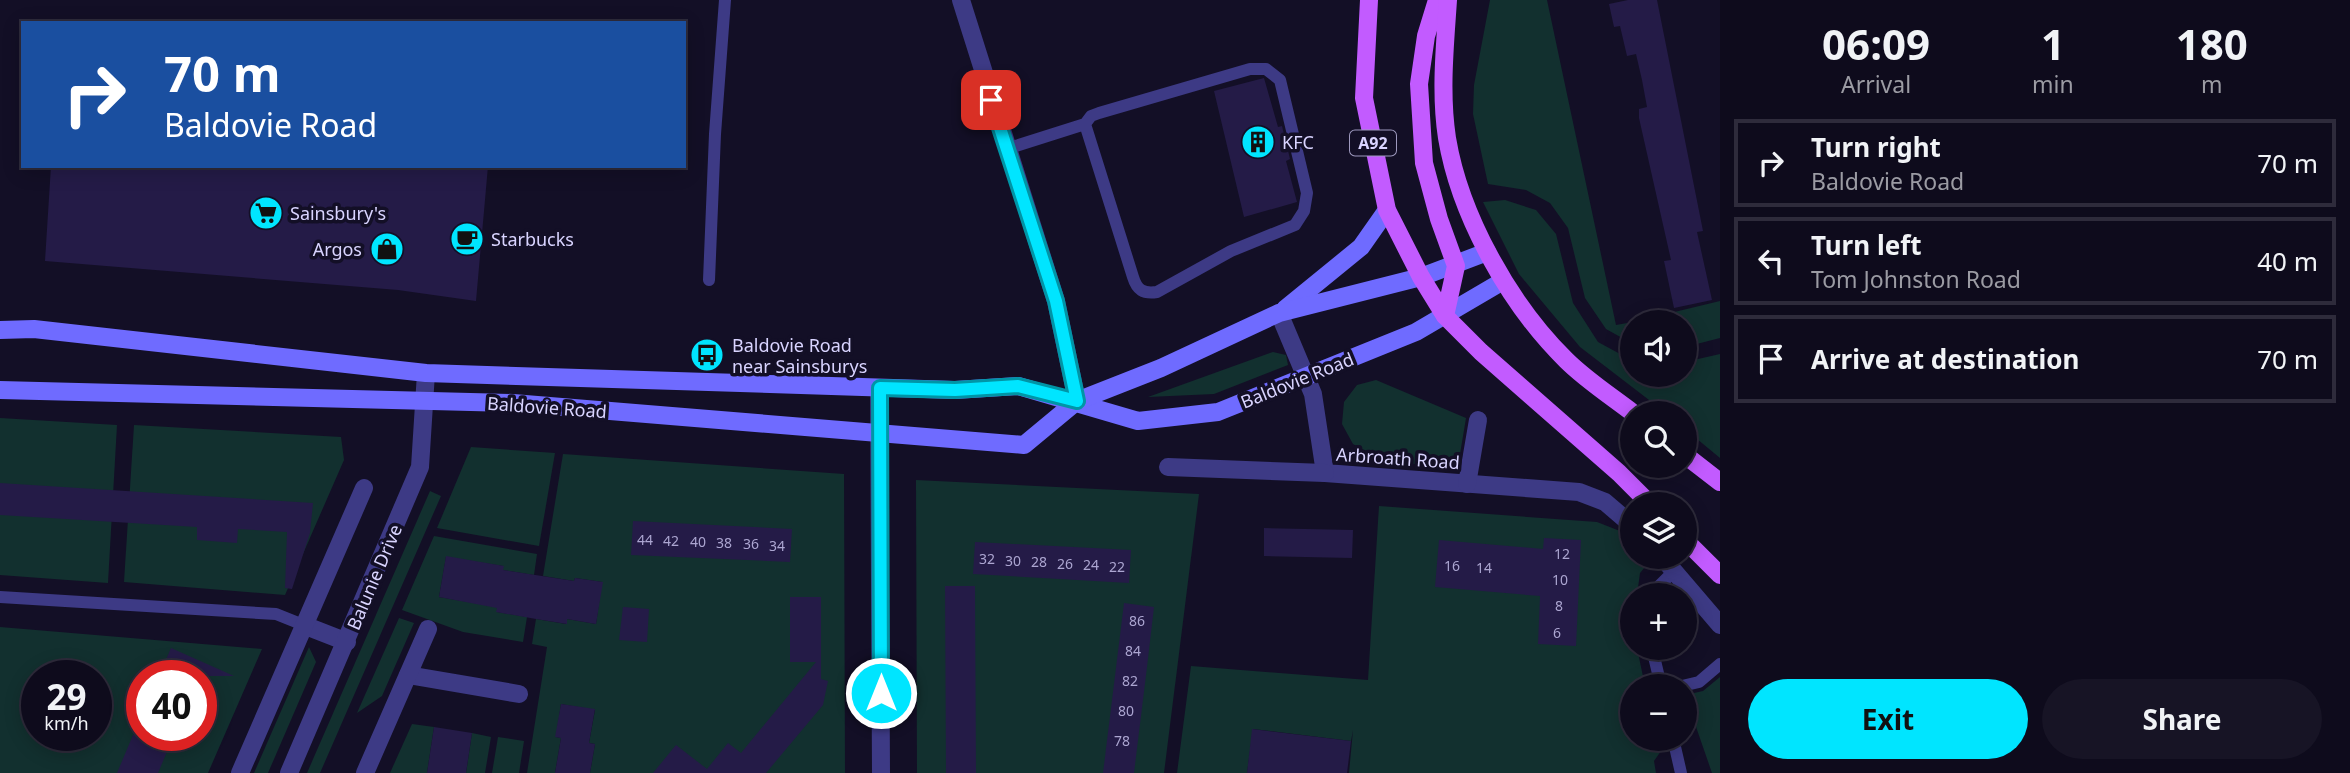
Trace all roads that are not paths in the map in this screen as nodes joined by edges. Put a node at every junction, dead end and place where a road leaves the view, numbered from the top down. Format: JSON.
{"nodes":[{"id":1,"x":725,"y":0,"type":"edge"},
{"id":2,"x":961,"y":0,"type":"edge"},
{"id":3,"x":1369,"y":0,"type":"edge"},
{"id":4,"x":1437,"y":0,"type":"edge"},
{"id":5,"x":1448,"y":0,"type":"edge"},
{"id":6,"x":1085,"y":124,"type":"junction"},
{"id":7,"x":1006,"y":149,"type":"junction"},
{"id":8,"x":1387,"y":210,"type":"junction"},
{"id":9,"x":1488,"y":252,"type":"junction"},
{"id":10,"x":1456,"y":266,"type":"junction"},
{"id":11,"x":1421,"y":277,"type":"junction"},
{"id":12,"x":709,"y":280,"type":"dead end"},
{"id":13,"x":1503,"y":281,"type":"junction"},
{"id":14,"x":1279,"y":313,"type":"junction"},
{"id":15,"x":1446,"y":316,"type":"junction"},
{"id":16,"x":0,"y":330,"type":"edge"},
{"id":17,"x":426,"y":373,"type":"junction"},
{"id":18,"x":1307,"y":376,"type":"junction"},
{"id":19,"x":880,"y":388,"type":"junction"},
{"id":20,"x":0,"y":390,"type":"edge"},
{"id":21,"x":425,"y":400,"type":"junction"},
{"id":22,"x":1077,"y":401,"type":"junction"},
{"id":23,"x":1620,"y":403,"type":"edge"},
{"id":24,"x":1478,"y":420,"type":"dead end"},
{"id":25,"x":879,"y":433,"type":"junction"},
{"id":26,"x":1697,"y":464,"type":"edge"},
{"id":27,"x":1168,"y":467,"type":"dead end"},
{"id":28,"x":1325,"y":473,"type":"junction"},
{"id":29,"x":1720,"y":482,"type":"edge"},
{"id":30,"x":1467,"y":484,"type":"junction"},
{"id":31,"x":364,"y":488,"type":"dead end"},
{"id":32,"x":1638,"y":492,"type":"edge"},
{"id":33,"x":1620,"y":515,"type":"edge"},
{"id":34,"x":1697,"y":552,"type":"edge"},
{"id":35,"x":1674,"y":571,"type":"joint"},
{"id":36,"x":1720,"y":575,"type":"edge"},
{"id":37,"x":1662,"y":583,"type":"edge"},
{"id":38,"x":0,"y":597,"type":"edge"},
{"id":39,"x":1720,"y":625,"type":"edge"},
{"id":40,"x":306,"y":626,"type":"junction"},
{"id":41,"x":428,"y":629,"type":"dead end"},
{"id":42,"x":347,"y":642,"type":"junction"},
{"id":43,"x":1720,"y":664,"type":"edge"},
{"id":44,"x":408,"y":675,"type":"junction"},
{"id":45,"x":1697,"y":682,"type":"edge"},
{"id":46,"x":519,"y":694,"type":"dead end"},
{"id":47,"x":1676,"y":751,"type":"edge"},
{"id":48,"x":240,"y":773,"type":"edge"},
{"id":49,"x":289,"y":773,"type":"edge"},
{"id":50,"x":365,"y":773,"type":"edge"},
{"id":51,"x":881,"y":773,"type":"edge"},
{"id":52,"x":1681,"y":773,"type":"edge"}],
"edges":[{"from":1,"to":12,"type":"lane"},
{"from":2,"to":7,"type":"street"},
{"from":3,"to":8,"type":"main road","number":"A92"},
{"from":4,"to":10,"type":"main road","number":"A92"},
{"from":5,"to":9,"type":"main road"},
{"from":6,"to":6,"type":"lane"},
{"from":6,"to":7,"type":"lane"},
{"from":7,"to":22,"type":"street"},
{"from":8,"to":11,"type":"main road","number":"A92"},
{"from":8,"to":14,"type":"main road","name":"Baldovie Road"},
{"from":9,"to":10,"type":"main road","name":"Baldovie Road"},
{"from":9,"to":13,"type":"main road"},
{"from":10,"to":11,"type":"main road","name":"Baldovie Road"},
{"from":10,"to":15,"type":"main road"},
{"from":11,"to":14,"type":"main road","name":"Baldovie Road"},
{"from":11,"to":15,"type":"main road","number":"A92"},
{"from":13,"to":15,"type":"main road","name":"Baldovie Road"},
{"from":13,"to":23,"type":"main road"},
{"from":14,"to":18,"type":"street","name":"Arbroath Road"},
{"from":14,"to":22,"type":"main road","name":"Baldovie Road"},
{"from":15,"to":18,"type":"main road","name":"Baldovie Road"},
{"from":15,"to":32,"type":"main road","number":"A92"},
{"from":16,"to":17,"type":"main road","name":"Baldovie Road"},
{"from":17,"to":19,"type":"main road","name":"Baldovie Road"},
{"from":17,"to":21,"type":"street","name":"Balunie Drive"},
{"from":18,"to":22,"type":"main road","name":"Baldovie Road"},
{"from":18,"to":28,"type":"street","name":"Arbroath Road"},
{"from":19,"to":22,"type":"main road","name":"Baldovie Road"},
{"from":19,"to":25,"type":"street"},
{"from":20,"to":21,"type":"main road","name":"Baldovie Road"},
{"from":21,"to":25,"type":"main road","name":"Baldovie Road"},
{"from":21,"to":42,"type":"street","name":"Balunie Drive"},
{"from":22,"to":25,"type":"main road","name":"Baldovie Road"},
{"from":24,"to":30,"type":"street","name":"Arbroath Road"},
{"from":25,"to":51,"type":"street"},
{"from":26,"to":29,"type":"main road"},
{"from":27,"to":28,"type":"street"},
{"from":28,"to":30,"type":"street","name":"Arbroath Road"},
{"from":30,"to":33,"type":"street","name":"Arbroath Road"},
{"from":31,"to":40,"type":"street"},
{"from":34,"to":36,"type":"main road"},
{"from":35,"to":37,"type":"lane"},
{"from":35,"to":39,"type":"street"},
{"from":38,"to":40,"type":"lane"},
{"from":40,"to":42,"type":"street"},
{"from":40,"to":48,"type":"street"},
{"from":41,"to":44,"type":"street"},
{"from":42,"to":49,"type":"street","name":"Balunie Drive"},
{"from":43,"to":45,"type":"lane"},
{"from":44,"to":46,"type":"street"},
{"from":44,"to":50,"type":"street"},
{"from":47,"to":52,"type":"lane"}]}
